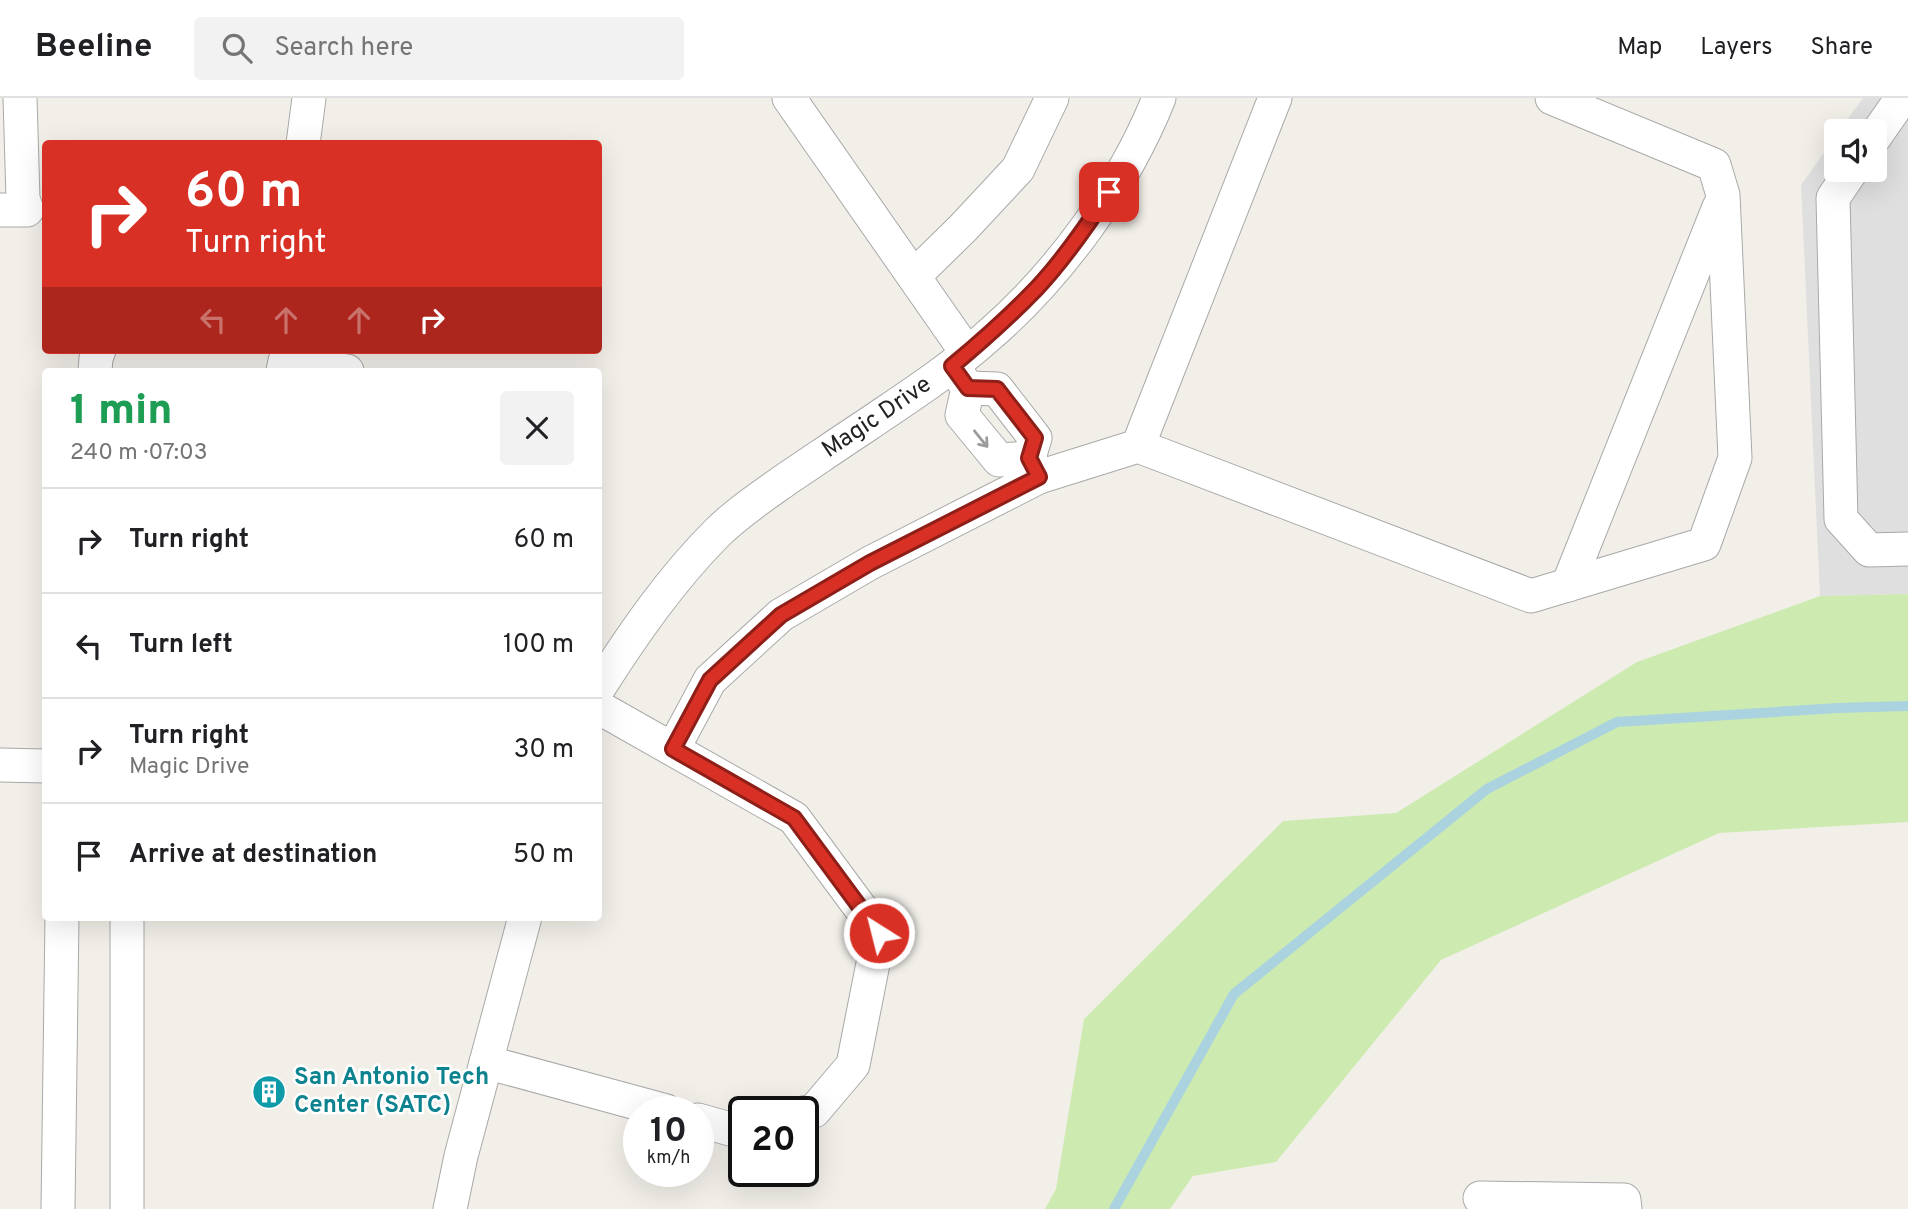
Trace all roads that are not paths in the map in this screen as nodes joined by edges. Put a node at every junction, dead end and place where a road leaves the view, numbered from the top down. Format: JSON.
{"nodes":[{"id":1,"x":20,"y":98,"type":"edge"},
{"id":2,"x":309,"y":98,"type":"edge"},
{"id":3,"x":789,"y":98,"type":"edge"},
{"id":4,"x":1052,"y":98,"type":"edge"},
{"id":5,"x":1159,"y":98,"type":"edge"},
{"id":6,"x":1275,"y":98,"type":"edge"},
{"id":7,"x":1552,"y":98,"type":"edge"},
{"id":8,"x":1906,"y":98,"type":"edge"},
{"id":9,"x":1887,"y":119,"type":"edge"},
{"id":10,"x":304,"y":140,"type":"edge"},
{"id":11,"x":1844,"y":182,"type":"edge"},
{"id":12,"x":1723,"y":195,"type":"junction"},
{"id":13,"x":0,"y":210,"type":"edge"},
{"id":14,"x":914,"y":276,"type":"junction"},
{"id":15,"x":284,"y":360,"type":"edge"},
{"id":16,"x":330,"y":368,"type":"edge"},
{"id":17,"x":962,"y":369,"type":"junction"},
{"id":18,"x":1138,"y":446,"type":"junction"},
{"id":19,"x":1034,"y":468,"type":"junction"},
{"id":20,"x":1908,"y":549,"type":"edge"},
{"id":21,"x":1568,"y":585,"type":"junction"},
{"id":22,"x":602,"y":683,"type":"edge"},
{"id":23,"x":602,"y":709,"type":"edge"},
{"id":24,"x":673,"y":749,"type":"junction"},
{"id":25,"x":0,"y":765,"type":"edge"},
{"id":26,"x":42,"y":766,"type":"edge"},
{"id":27,"x":62,"y":921,"type":"edge"},
{"id":28,"x":127,"y":921,"type":"edge"},
{"id":29,"x":521,"y":921,"type":"edge"},
{"id":30,"x":486,"y":1062,"type":"junction"},
{"id":31,"x":623,"y":1099,"type":"edge"},
{"id":32,"x":819,"y":1105,"type":"edge"},
{"id":33,"x":1480,"y":1198,"type":"dead end"},
{"id":34,"x":58,"y":1209,"type":"edge"},
{"id":35,"x":127,"y":1209,"type":"edge"},
{"id":36,"x":450,"y":1209,"type":"edge"},
{"id":37,"x":1625,"y":1209,"type":"edge"}],
"edges":[{"from":1,"to":13,"type":"street"},
{"from":2,"to":10,"type":"street"},
{"from":3,"to":14,"type":"street"},
{"from":4,"to":14,"type":"street"},
{"from":5,"to":17,"type":"street","name":"Magic Drive"},
{"from":6,"to":18,"type":"street"},
{"from":7,"to":12,"type":"street"},
{"from":8,"to":9,"type":"street"},
{"from":11,"to":20,"type":"street"},
{"from":12,"to":21,"type":"street"},
{"from":12,"to":21,"type":"street"},
{"from":14,"to":17,"type":"street"},
{"from":15,"to":16,"type":"street"},
{"from":17,"to":19,"type":"street"},
{"from":17,"to":22,"type":"street","name":"Magic Drive"},
{"from":18,"to":19,"type":"street"},
{"from":18,"to":21,"type":"street"},
{"from":19,"to":24,"type":"street"},
{"from":23,"to":24,"type":"street"},
{"from":24,"to":32,"type":"street"},
{"from":25,"to":26,"type":"street"},
{"from":27,"to":34,"type":"street"},
{"from":28,"to":35,"type":"street"},
{"from":29,"to":30,"type":"street"},
{"from":30,"to":31,"type":"street"},
{"from":30,"to":36,"type":"street"},
{"from":33,"to":37,"type":"street"}]}
